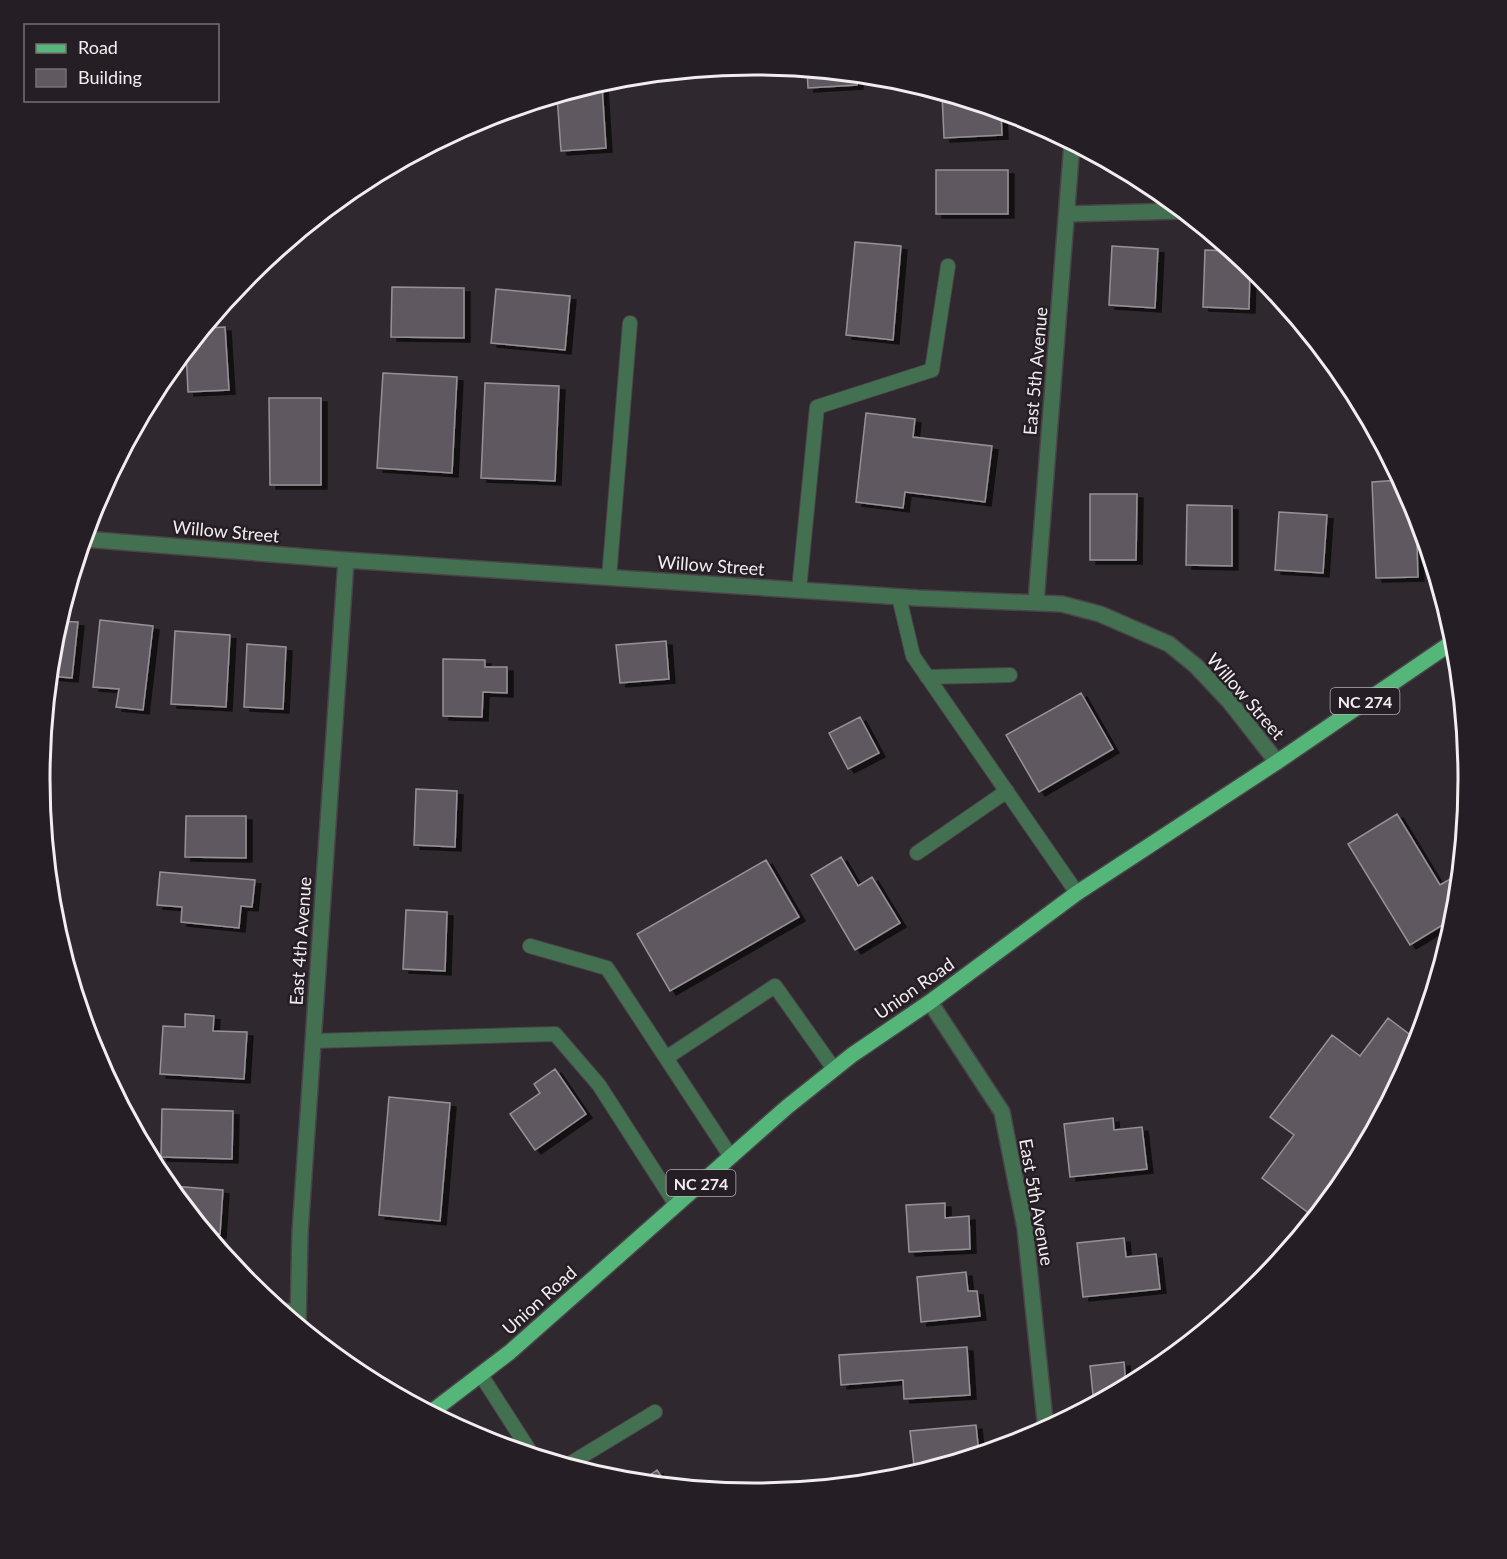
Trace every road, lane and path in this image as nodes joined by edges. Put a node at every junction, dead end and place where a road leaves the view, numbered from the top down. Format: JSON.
{"nodes":[{"id":1,"x":1071,"y":151,"type":"edge"},
{"id":2,"x":1169,"y":211,"type":"edge"},
{"id":3,"x":1067,"y":214,"type":"junction"},
{"id":4,"x":948,"y":266,"type":"dead end"},
{"id":5,"x":630,"y":323,"type":"dead end"},
{"id":6,"x":92,"y":540,"type":"edge"},
{"id":7,"x":346,"y":560,"type":"junction"},
{"id":8,"x":609,"y":578,"type":"junction"},
{"id":9,"x":800,"y":590,"type":"junction"},
{"id":10,"x":899,"y":597,"type":"junction"},
{"id":11,"x":1036,"y":602,"type":"junction"},
{"id":12,"x":1445,"y":647,"type":"edge"},
{"id":13,"x":1010,"y":675,"type":"dead end"},
{"id":14,"x":927,"y":676,"type":"junction"},
{"id":15,"x":1277,"y":762,"type":"junction"},
{"id":16,"x":1006,"y":791,"type":"junction"},
{"id":17,"x":917,"y":853,"type":"dead end"},
{"id":18,"x":1077,"y":893,"type":"junction"},
{"id":19,"x":530,"y":946,"type":"dead end"},
{"id":20,"x":930,"y":1002,"type":"junction"},
{"id":21,"x":313,"y":1041,"type":"junction"},
{"id":22,"x":666,"y":1058,"type":"junction"},
{"id":23,"x":834,"y":1068,"type":"junction"},
{"id":24,"x":731,"y":1157,"type":"junction"},
{"id":25,"x":676,"y":1205,"type":"junction"},
{"id":26,"x":298,"y":1316,"type":"edge"},
{"id":27,"x":481,"y":1376,"type":"junction"},
{"id":28,"x":437,"y":1408,"type":"edge"},
{"id":29,"x":655,"y":1412,"type":"dead end"},
{"id":30,"x":1045,"y":1420,"type":"edge"},
{"id":31,"x":526,"y":1446,"type":"edge"},
{"id":32,"x":575,"y":1461,"type":"edge"}],
"edges":[{"from":1,"to":3,"type":"street","name":"East 5th Avenue"},
{"from":2,"to":3,"type":"street"},
{"from":3,"to":11,"type":"street","name":"East 5th Avenue"},
{"from":4,"to":9,"type":"lane"},
{"from":5,"to":8,"type":"lane"},
{"from":6,"to":7,"type":"street","name":"Willow Street"},
{"from":7,"to":8,"type":"street","name":"Willow Street"},
{"from":7,"to":21,"type":"street","name":"East 4th Avenue"},
{"from":8,"to":9,"type":"street","name":"Willow Street"},
{"from":9,"to":10,"type":"street","name":"Willow Street"},
{"from":10,"to":11,"type":"street","name":"Willow Street"},
{"from":10,"to":14,"type":"lane"},
{"from":11,"to":15,"type":"street","name":"Willow Street"},
{"from":12,"to":15,"type":"main road","name":"Union Road","number":"NC 274"},
{"from":13,"to":14,"type":"lane"},
{"from":14,"to":16,"type":"lane"},
{"from":15,"to":18,"type":"main road","name":"Union Road","number":"NC 274"},
{"from":16,"to":17,"type":"lane"},
{"from":16,"to":18,"type":"lane"},
{"from":18,"to":20,"type":"main road","name":"Union Road","number":"NC 274"},
{"from":19,"to":22,"type":"lane"},
{"from":20,"to":23,"type":"main road","name":"Union Road","number":"NC 274"},
{"from":20,"to":30,"type":"street","name":"East 5th Avenue"},
{"from":21,"to":25,"type":"lane"},
{"from":21,"to":26,"type":"street","name":"East 4th Avenue"},
{"from":22,"to":23,"type":"lane"},
{"from":22,"to":24,"type":"lane"},
{"from":23,"to":24,"type":"main road","name":"Union Road","number":"NC 274"},
{"from":24,"to":25,"type":"main road","name":"Union Road","number":"NC 274"},
{"from":25,"to":27,"type":"main road","name":"Union Road","number":"NC 274"},
{"from":27,"to":28,"type":"main road","name":"Union Road","number":"NC 274"},
{"from":27,"to":31,"type":"lane"},
{"from":29,"to":32,"type":"lane"}]}
